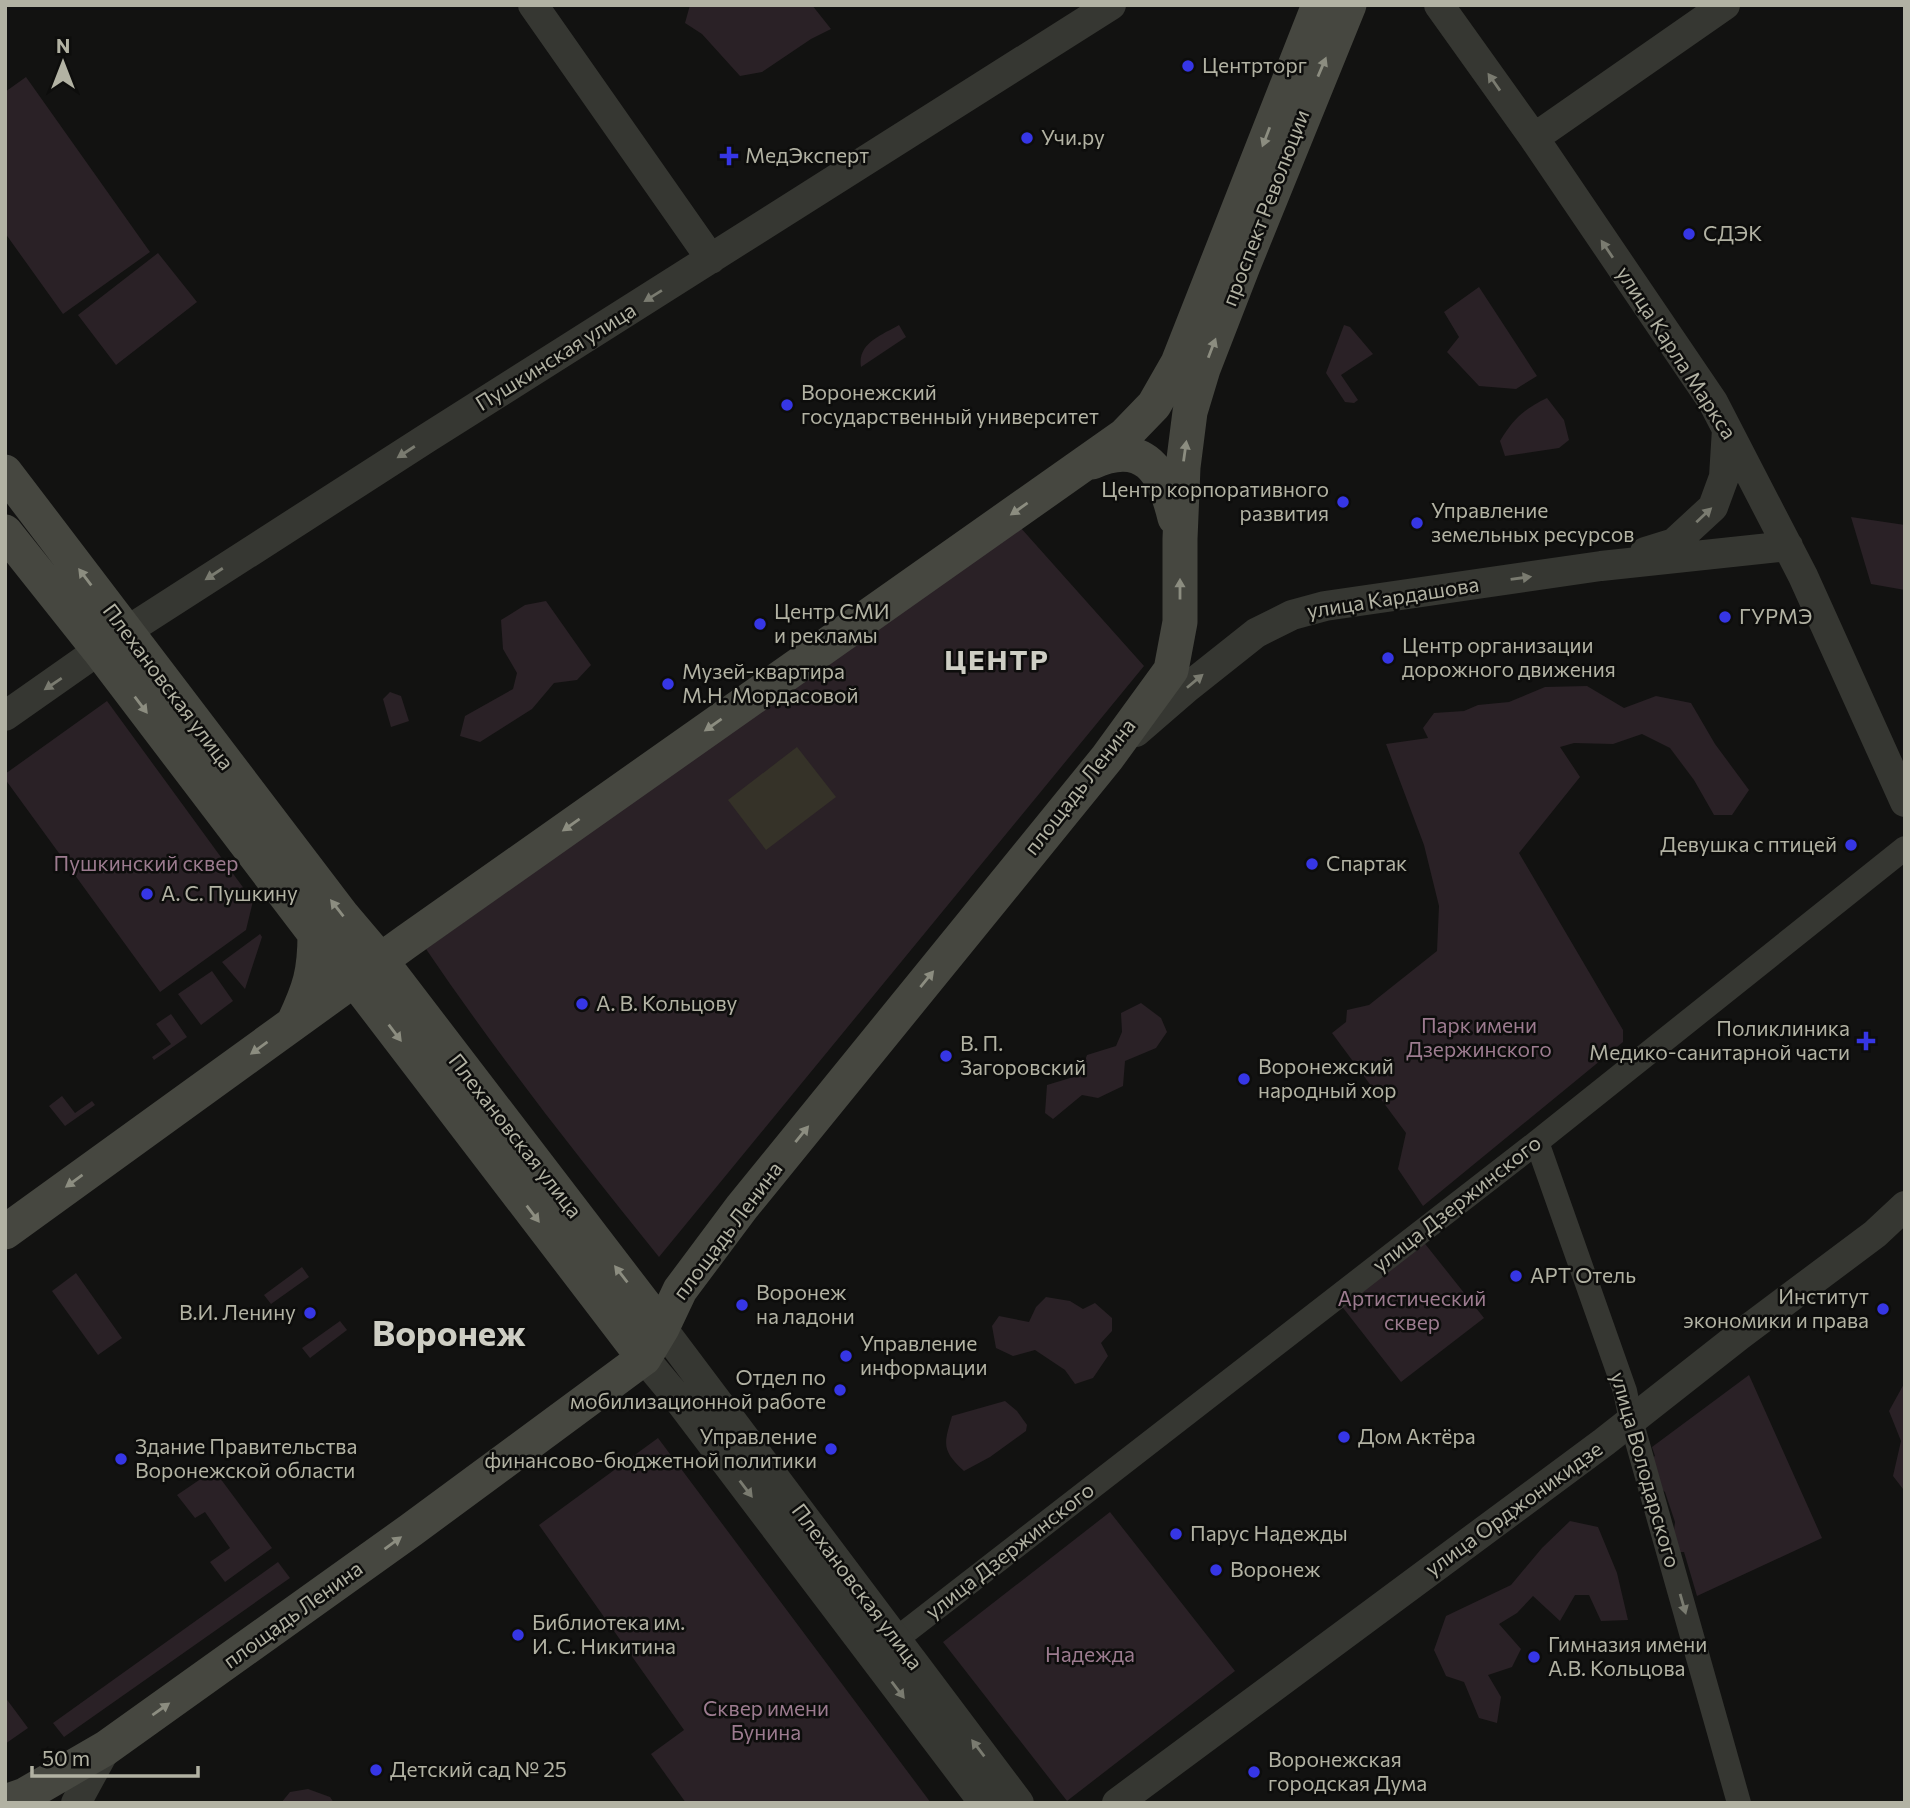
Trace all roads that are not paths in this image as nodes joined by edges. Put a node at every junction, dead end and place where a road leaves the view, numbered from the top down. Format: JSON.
{"nodes":[{"id":1,"x":533,"y":5,"type":"edge"},
{"id":2,"x":1111,"y":5,"type":"edge"},
{"id":3,"x":1319,"y":5,"type":"edge"},
{"id":4,"x":1349,"y":5,"type":"edge"},
{"id":5,"x":1439,"y":5,"type":"edge"},
{"id":6,"x":1726,"y":5,"type":"edge"},
{"id":7,"x":1534,"y":138,"type":"junction"},
{"id":8,"x":711,"y":259,"type":"junction"},
{"id":9,"x":1154,"y":405,"type":"joint"},
{"id":10,"x":1191,"y":412,"type":"joint"},
{"id":11,"x":1727,"y":428,"type":"junction"},
{"id":12,"x":1075,"y":470,"type":"junction"},
{"id":13,"x":5,"y":472,"type":"edge"},
{"id":14,"x":5,"y":532,"type":"edge"},
{"id":15,"x":1180,"y":539,"type":"junction"},
{"id":16,"x":1788,"y":546,"type":"junction"},
{"id":17,"x":1601,"y":566,"type":"junction"},
{"id":18,"x":113,"y":641,"type":"junction"},
{"id":19,"x":5,"y":716,"type":"edge"},
{"id":20,"x":1107,"y":758,"type":"junction"},
{"id":21,"x":1905,"y":802,"type":"edge"},
{"id":22,"x":1905,"y":848,"type":"edge"},
{"id":23,"x":315,"y":934,"type":"junction"},
{"id":24,"x":367,"y":970,"type":"junction"},
{"id":25,"x":294,"y":1022,"type":"junction"},
{"id":26,"x":1537,"y":1142,"type":"junction"},
{"id":27,"x":1905,"y":1206,"type":"edge"},
{"id":28,"x":1905,"y":1219,"type":"edge"},
{"id":29,"x":5,"y":1232,"type":"edge"},
{"id":30,"x":1875,"y":1234,"type":"junction"},
{"id":31,"x":662,"y":1328,"type":"junction"},
{"id":32,"x":644,"y":1358,"type":"junction"},
{"id":33,"x":1631,"y":1420,"type":"junction"},
{"id":34,"x":885,"y":1648,"type":"junction"},
{"id":35,"x":106,"y":1748,"type":"junction"},
{"id":36,"x":5,"y":1802,"type":"edge"},
{"id":37,"x":76,"y":1803,"type":"edge"},
{"id":38,"x":984,"y":1803,"type":"edge"},
{"id":39,"x":1019,"y":1803,"type":"edge"},
{"id":40,"x":1117,"y":1803,"type":"edge"},
{"id":41,"x":1739,"y":1803,"type":"edge"}],
"edges":[{"from":1,"to":8,"type":"street"},
{"from":2,"to":8,"type":"street","name":"Пушкинская улица"},
{"from":3,"to":9,"type":"main road","name":"проспект Революции","one_way":true},
{"from":10,"to":4,"type":"main road","name":"проспект Революции","one_way":true},
{"from":7,"to":5,"type":"street","name":"улица Карла Маркса","one_way":true},
{"from":6,"to":7,"type":"street"},
{"from":11,"to":7,"type":"street","name":"улица Карла Маркса","one_way":true},
{"from":8,"to":18,"type":"street","name":"Пушкинская улица","one_way":true},
{"from":9,"to":12,"type":"main road","name":"площадь Ленина"},
{"from":15,"to":10,"type":"main road","name":"площадь Ленина","one_way":true},
{"from":11,"to":16,"type":"street","name":"улица Карла Маркса"},
{"from":17,"to":11,"type":"street","name":"улица Кардашова","one_way":true},
{"from":12,"to":15,"type":"main road","name":"площадь Ленина"},
{"from":12,"to":24,"type":"main road","name":"площадь Ленина","one_way":true},
{"from":18,"to":13,"type":"main road","name":"Плехановская улица","one_way":true},
{"from":14,"to":18,"type":"main road","name":"Плехановская улица"},
{"from":20,"to":15,"type":"main road","name":"площадь Ленина","one_way":true},
{"from":16,"to":17,"type":"street","name":"улица Кардашова"},
{"from":16,"to":21,"type":"street","name":"улица Карла Маркса"},
{"from":20,"to":17,"type":"street","name":"улица Кардашова","one_way":true},
{"from":18,"to":19,"type":"street","name":"Пушкинская улица","one_way":true},
{"from":18,"to":23,"type":"main road","name":"Плехановская улица","one_way":true},
{"from":24,"to":18,"type":"main road","name":"Плехановская улица","one_way":true},
{"from":31,"to":20,"type":"main road","name":"площадь Ленина","one_way":true},
{"from":22,"to":26,"type":"street","name":"улица Дзержинского"},
{"from":23,"to":24,"type":"main road","name":"Плехановская улица"},
{"from":23,"to":25,"type":"main road"},
{"from":24,"to":25,"type":"main road","name":"площадь Ленина"},
{"from":31,"to":24,"type":"main road","name":"Плехановская улица","one_way":true},
{"from":24,"to":32,"type":"main road","name":"Плехановская улица","one_way":true},
{"from":25,"to":29,"type":"main road","name":"площадь Ленина","one_way":true},
{"from":26,"to":33,"type":"street","name":"улица Володарского"},
{"from":26,"to":34,"type":"street","name":"улица Дзержинского"},
{"from":27,"to":30,"type":"street","name":"улица Орджоникидзе"},
{"from":28,"to":30,"type":"street"},
{"from":30,"to":33,"type":"street","name":"улица Орджоникидзе"},
{"from":31,"to":32,"type":"main road","name":"площадь Ленина"},
{"from":31,"to":34,"type":"street","name":"Плехановская улица"},
{"from":32,"to":34,"type":"street","name":"Плехановская улица","one_way":true},
{"from":35,"to":32,"type":"main road","name":"площадь Ленина","one_way":true},
{"from":33,"to":40,"type":"street","name":"улица Орджоникидзе"},
{"from":33,"to":41,"type":"street","name":"улица Володарского","one_way":true},
{"from":34,"to":38,"type":"street","name":"Плехановская улица","one_way":true},
{"from":39,"to":34,"type":"street","name":"Плехановская улица","one_way":true},
{"from":35,"to":36,"type":"main road","name":"площадь Ленина"},
{"from":35,"to":37,"type":"street"}]}
